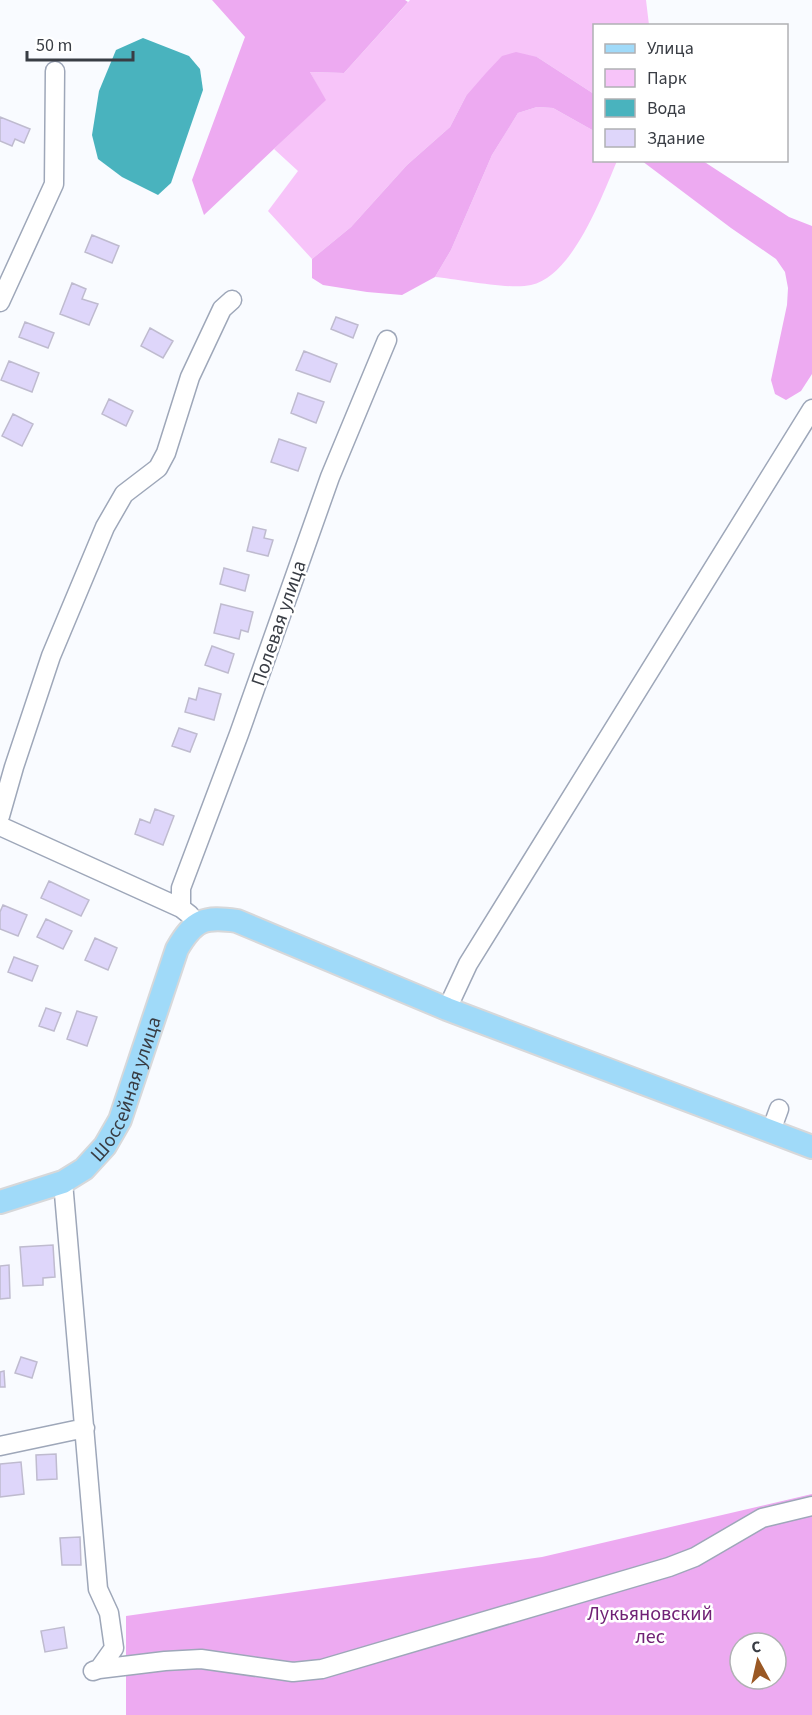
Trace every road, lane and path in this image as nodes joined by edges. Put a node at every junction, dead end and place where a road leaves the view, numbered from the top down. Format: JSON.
{"nodes":[{"id":1,"x":55,"y":70,"type":"dead end"},
{"id":2,"x":232,"y":300,"type":"dead end"},
{"id":3,"x":0,"y":302,"type":"edge"},
{"id":4,"x":387,"y":340,"type":"dead end"},
{"id":5,"x":812,"y":408,"type":"edge"},
{"id":6,"x":0,"y":816,"type":"edge"},
{"id":7,"x":0,"y":826,"type":"edge"},
{"id":8,"x":190,"y":915,"type":"junction"},
{"id":9,"x":447,"y":1009,"type":"junction"},
{"id":10,"x":779,"y":1108,"type":"dead end"},
{"id":11,"x":771,"y":1131,"type":"junction"},
{"id":12,"x":812,"y":1147,"type":"edge"},
{"id":13,"x":63,"y":1182,"type":"junction"},
{"id":14,"x":0,"y":1202,"type":"edge"},
{"id":15,"x":85,"y":1428,"type":"junction"},
{"id":16,"x":0,"y":1446,"type":"edge"},
{"id":17,"x":812,"y":1506,"type":"edge"}],
"edges":[{"from":1,"to":3,"type":"street"},
{"from":2,"to":6,"type":"street"},
{"from":4,"to":8,"type":"street","name":"Полевая улица"},
{"from":5,"to":9,"type":"street"},
{"from":7,"to":8,"type":"street"},
{"from":8,"to":9,"type":"main road"},
{"from":8,"to":13,"type":"main road","name":"Шоссейная улица"},
{"from":9,"to":11,"type":"main road"},
{"from":10,"to":11,"type":"street"},
{"from":11,"to":12,"type":"main road"},
{"from":13,"to":14,"type":"main road","name":"Шоссейная улица"},
{"from":13,"to":15,"type":"street"},
{"from":15,"to":16,"type":"street"},
{"from":15,"to":17,"type":"street"}]}
